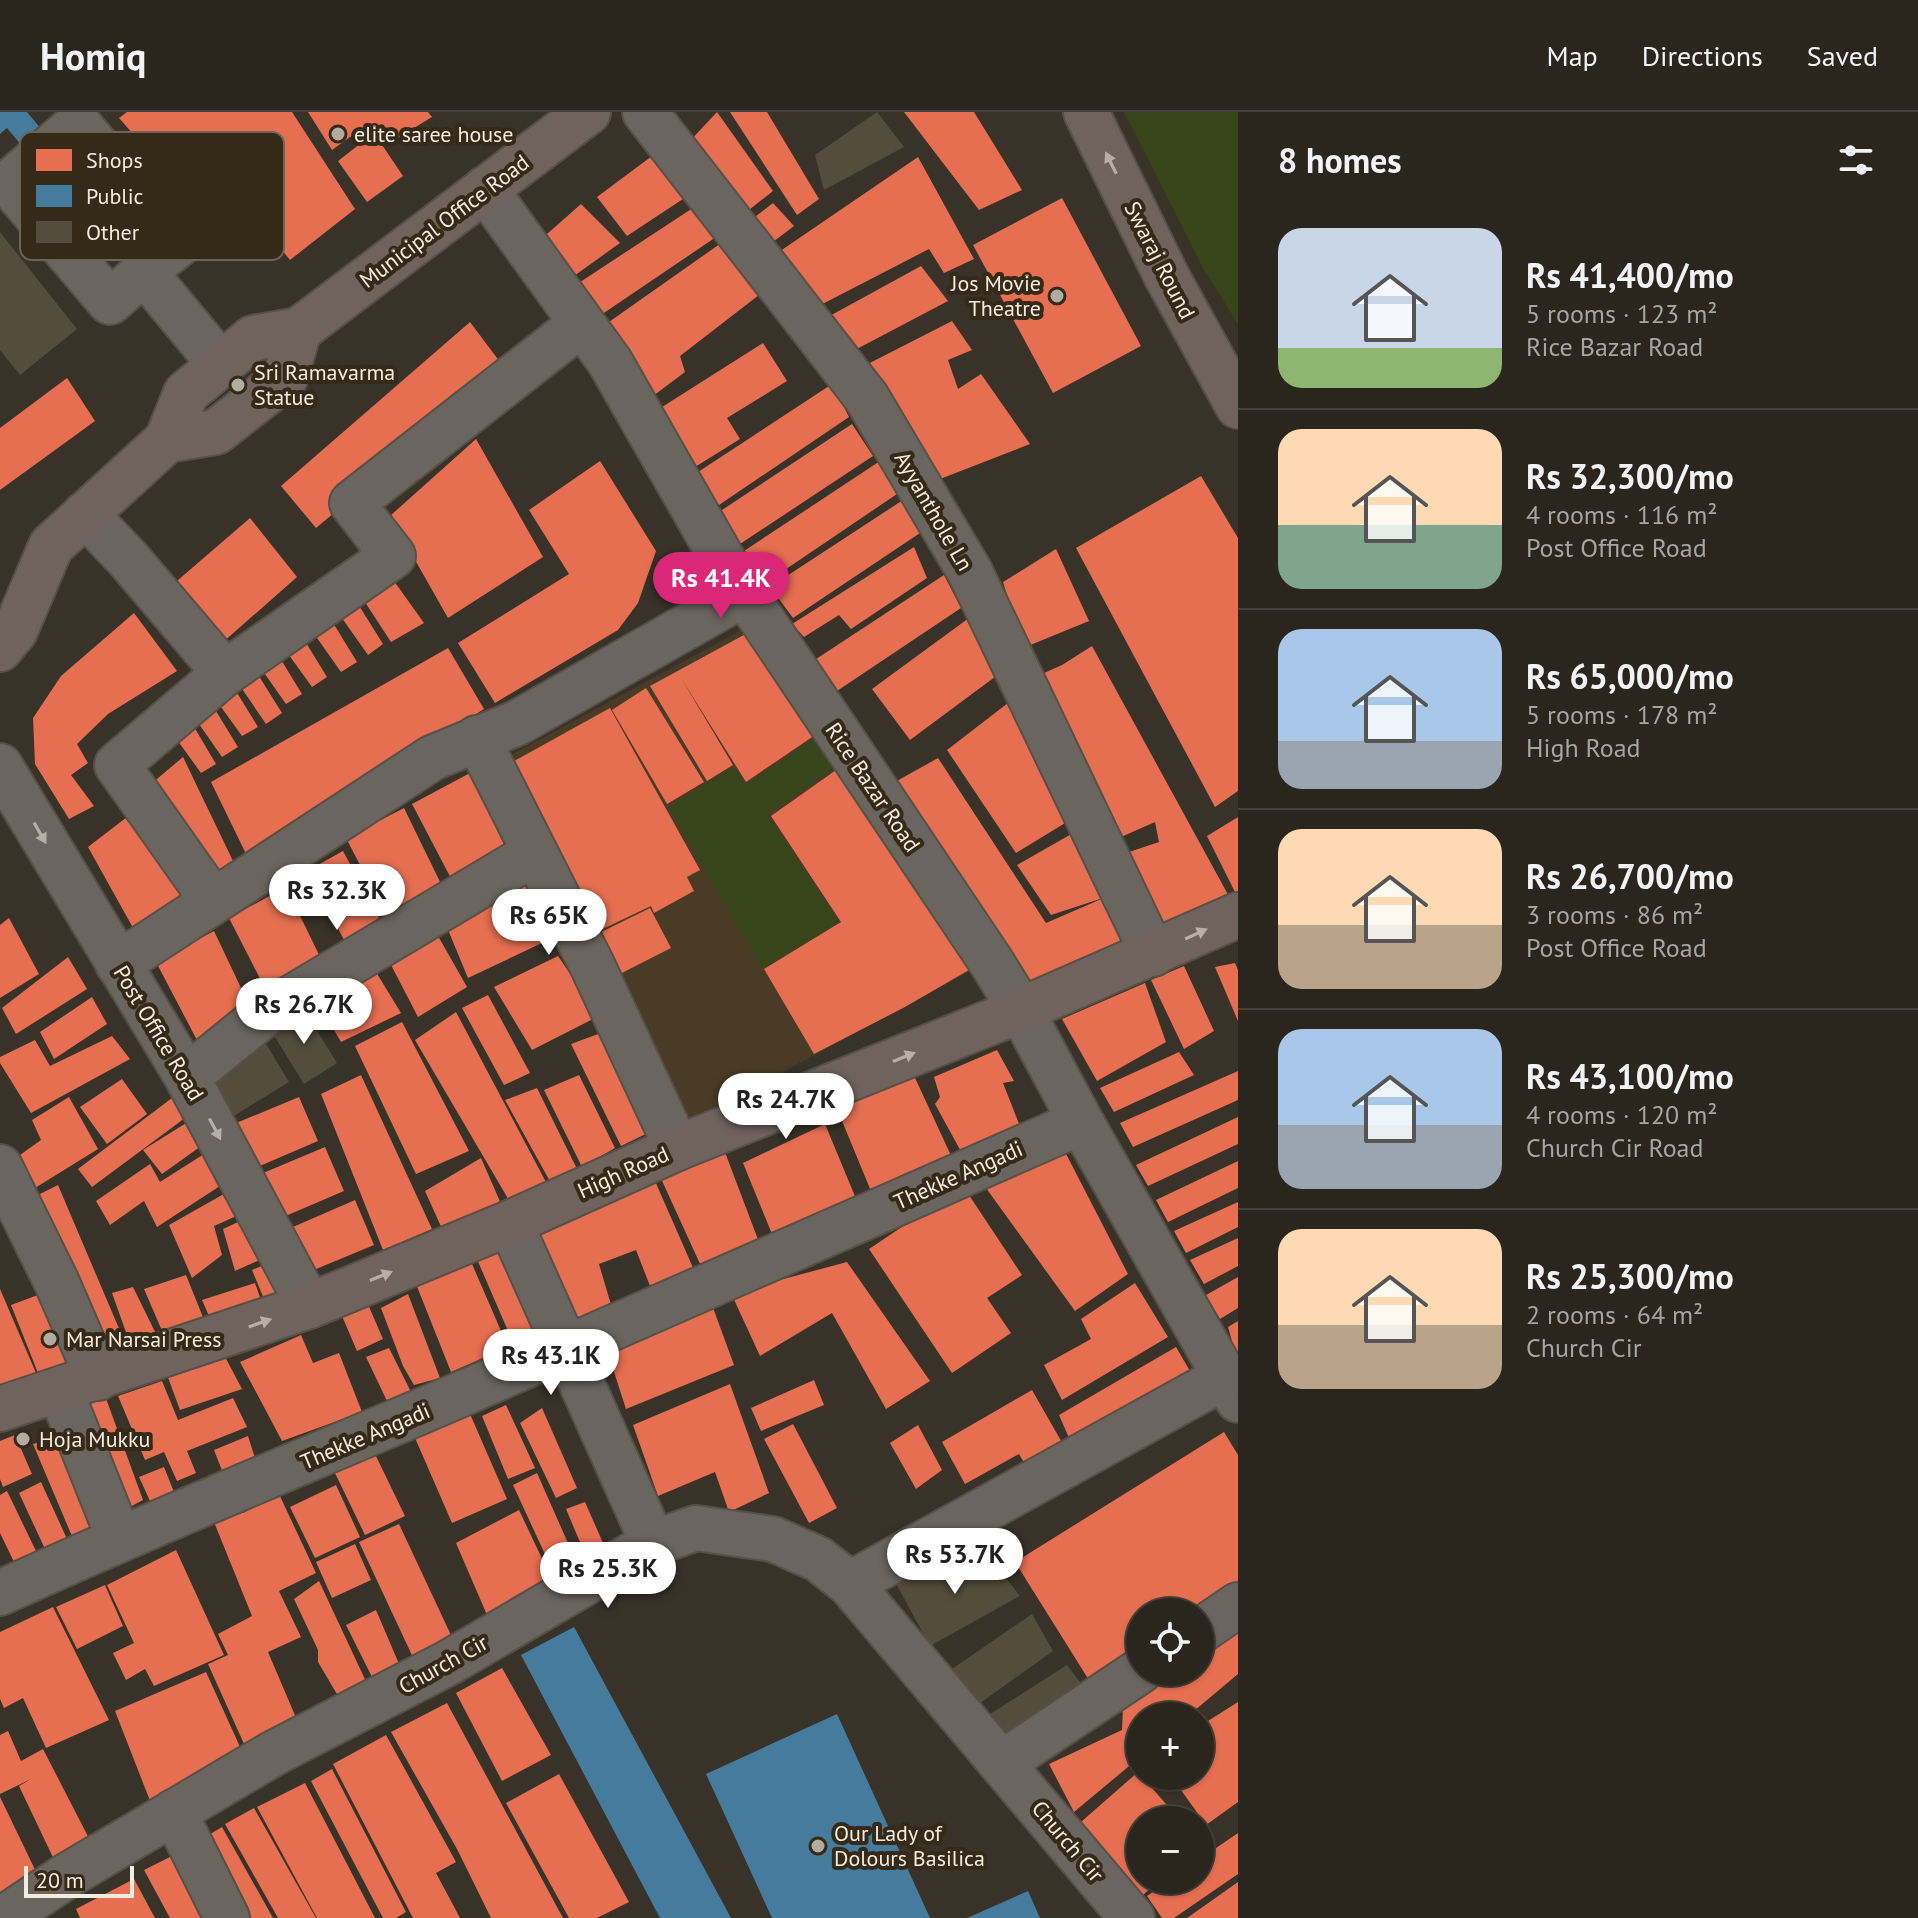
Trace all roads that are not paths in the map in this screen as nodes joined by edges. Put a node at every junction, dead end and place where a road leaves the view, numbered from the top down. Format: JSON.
{"nodes":[{"id":1,"x":588,"y":112,"type":"edge"},
{"id":2,"x":645,"y":112,"type":"edge"},
{"id":3,"x":1086,"y":112,"type":"edge"},
{"id":4,"x":485,"y":189,"type":"junction"},
{"id":5,"x":144,"y":272,"type":"dead end"},
{"id":6,"x":581,"y":324,"type":"junction"},
{"id":7,"x":299,"y":330,"type":"junction"},
{"id":8,"x":221,"y":365,"type":"junction"},
{"id":9,"x":1238,"y":406,"type":"edge"},
{"id":10,"x":167,"y":440,"type":"junction"},
{"id":11,"x":85,"y":514,"type":"junction"},
{"id":12,"x":51,"y":546,"type":"junction"},
{"id":13,"x":0,"y":579,"type":"edge"},
{"id":14,"x":744,"y":594,"type":"junction"},
{"id":15,"x":0,"y":649,"type":"edge"},
{"id":16,"x":225,"y":673,"type":"junction"},
{"id":17,"x":477,"y":738,"type":"junction"},
{"id":18,"x":0,"y":766,"type":"edge"},
{"id":19,"x":533,"y":854,"type":"junction"},
{"id":20,"x":213,"y":901,"type":"junction"},
{"id":21,"x":1238,"y":915,"type":"edge"},
{"id":22,"x":1153,"y":954,"type":"junction"},
{"id":23,"x":118,"y":964,"type":"junction"},
{"id":24,"x":1021,"y":1010,"type":"junction"},
{"id":25,"x":187,"y":1077,"type":"junction"},
{"id":26,"x":1081,"y":1122,"type":"junction"},
{"id":27,"x":677,"y":1148,"type":"junction"},
{"id":28,"x":0,"y":1167,"type":"edge"},
{"id":29,"x":510,"y":1223,"type":"junction"},
{"id":30,"x":309,"y":1306,"type":"junction"},
{"id":31,"x":566,"y":1349,"type":"junction"},
{"id":32,"x":79,"y":1384,"type":"junction"},
{"id":33,"x":1231,"y":1389,"type":"edge"},
{"id":34,"x":0,"y":1409,"type":"edge"},
{"id":35,"x":119,"y":1538,"type":"junction"},
{"id":36,"x":653,"y":1543,"type":"junction"},
{"id":37,"x":850,"y":1584,"type":"junction"},
{"id":38,"x":0,"y":1593,"type":"edge"},
{"id":39,"x":1238,"y":1605,"type":"edge"},
{"id":40,"x":1214,"y":1621,"type":"edge"},
{"id":41,"x":1126,"y":1680,"type":"edge"},
{"id":42,"x":1002,"y":1763,"type":"junction"},
{"id":43,"x":174,"y":1812,"type":"junction"},
{"id":44,"x":4,"y":1918,"type":"edge"},
{"id":45,"x":227,"y":1918,"type":"edge"},
{"id":46,"x":1132,"y":1918,"type":"edge"}],
"edges":[{"from":1,"to":4,"type":"main road","name":"Municipal Office Road"},
{"from":2,"to":22,"type":"street","name":"Ayyanthole Ln"},
{"from":9,"to":3,"type":"main road","name":"Swaraj Round","one_way":true},
{"from":4,"to":6,"type":"street","name":"Rice Bazar Road"},
{"from":4,"to":7,"type":"main road","name":"Municipal Office Road"},
{"from":5,"to":8,"type":"street"},
{"from":6,"to":14,"type":"street","name":"Rice Bazar Road"},
{"from":6,"to":16,"type":"street"},
{"from":7,"to":8,"type":"main road","name":"Municipal Office Road"},
{"from":7,"to":10,"type":"main road"},
{"from":8,"to":10,"type":"main road","name":"Municipal Office Road"},
{"from":10,"to":11,"type":"main road","name":"Municipal Office Road"},
{"from":11,"to":12,"type":"main road","name":"Municipal Office Road"},
{"from":11,"to":16,"type":"street"},
{"from":12,"to":13,"type":"main road","name":"Municipal Office Road"},
{"from":12,"to":15,"type":"main road","name":"Municipal Office Road"},
{"from":14,"to":17,"type":"street"},
{"from":14,"to":24,"type":"street","name":"Rice Bazar Road"},
{"from":16,"to":20,"type":"street"},
{"from":17,"to":19,"type":"street"},
{"from":17,"to":20,"type":"street"},
{"from":18,"to":23,"type":"street","name":"Post Office Road","one_way":true},
{"from":19,"to":25,"type":"street"},
{"from":19,"to":27,"type":"street"},
{"from":20,"to":23,"type":"street"},
{"from":22,"to":21,"type":"main road","name":"High Road","one_way":true},
{"from":22,"to":24,"type":"main road","name":"High Road"},
{"from":23,"to":25,"type":"street","name":"Post Office Road"},
{"from":24,"to":26,"type":"street","name":"Rice Bazar Road"},
{"from":27,"to":24,"type":"main road","name":"High Road","one_way":true},
{"from":25,"to":30,"type":"street","name":"Post Office Road","one_way":true},
{"from":26,"to":31,"type":"street","name":"Thekke Angadi"},
{"from":26,"to":33,"type":"street","name":"Rice Bazar Road"},
{"from":27,"to":29,"type":"main road","name":"High Road"},
{"from":28,"to":32,"type":"street"},
{"from":30,"to":29,"type":"main road","name":"High Road","one_way":true},
{"from":29,"to":31,"type":"street"},
{"from":32,"to":30,"type":"main road","name":"High Road","one_way":true},
{"from":31,"to":35,"type":"street","name":"Thekke Angadi"},
{"from":31,"to":36,"type":"street"},
{"from":32,"to":34,"type":"main road","name":"High Road"},
{"from":32,"to":35,"type":"street"},
{"from":33,"to":37,"type":"street"},
{"from":35,"to":38,"type":"street","name":"Thekke Angadi"},
{"from":36,"to":37,"type":"street","name":"Church Cir"},
{"from":36,"to":43,"type":"street","name":"Church Cir"},
{"from":37,"to":42,"type":"street","name":"Church Cir"},
{"from":39,"to":40,"type":"street"},
{"from":41,"to":42,"type":"street"},
{"from":42,"to":46,"type":"street","name":"Church Cir"},
{"from":43,"to":44,"type":"street","name":"Church Cir"},
{"from":43,"to":45,"type":"street"}]}
